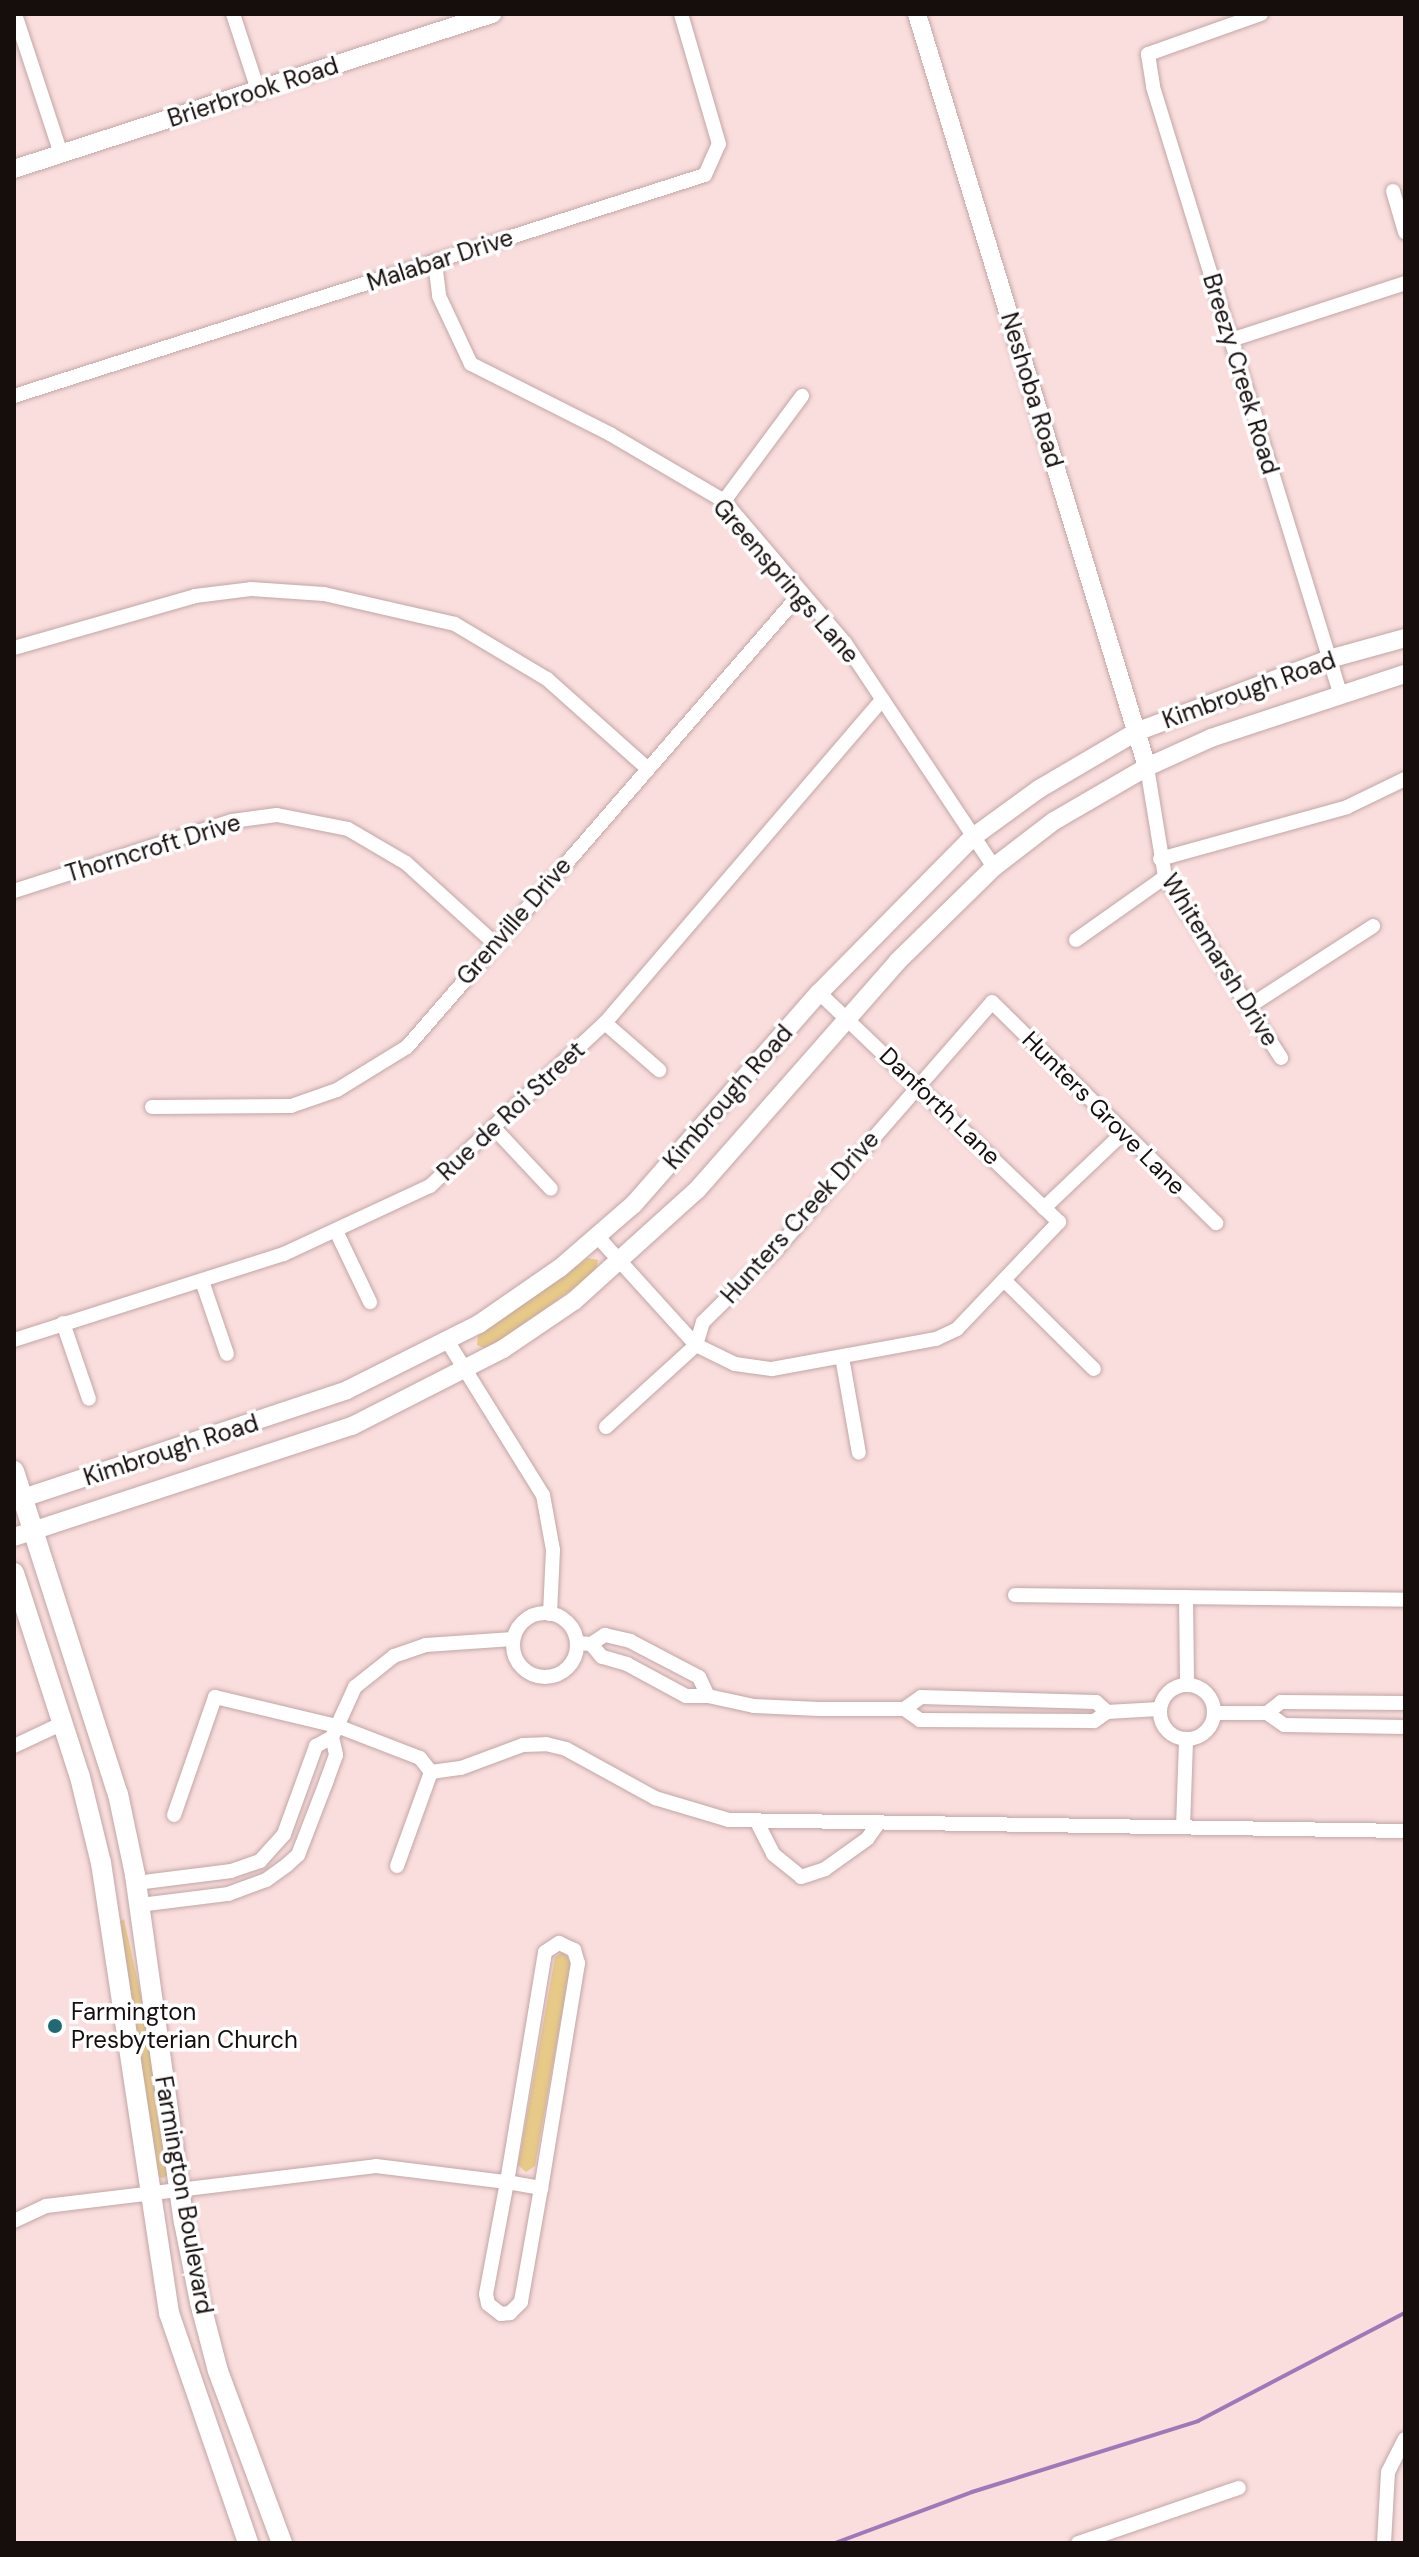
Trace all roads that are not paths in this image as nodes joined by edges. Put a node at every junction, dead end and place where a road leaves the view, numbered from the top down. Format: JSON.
{"nodes":[{"id":1,"x":15,"y":14,"type":"edge"},
{"id":2,"x":233,"y":14,"type":"edge"},
{"id":3,"x":492,"y":14,"type":"edge"},
{"id":4,"x":681,"y":14,"type":"edge"},
{"id":5,"x":917,"y":14,"type":"edge"},
{"id":6,"x":1261,"y":14,"type":"edge"},
{"id":7,"x":258,"y":90,"type":"junction"},
{"id":8,"x":61,"y":154,"type":"junction"},
{"id":9,"x":14,"y":169,"type":"edge"},
{"id":10,"x":1393,"y":191,"type":"dead end"},
{"id":11,"x":1405,"y":232,"type":"edge"},
{"id":12,"x":435,"y":262,"type":"junction"},
{"id":13,"x":1405,"y":283,"type":"edge"},
{"id":14,"x":1231,"y":340,"type":"junction"},
{"id":15,"x":14,"y":396,"type":"edge"},
{"id":16,"x":802,"y":396,"type":"dead end"},
{"id":17,"x":724,"y":501,"type":"junction"},
{"id":18,"x":801,"y":593,"type":"junction"},
{"id":19,"x":1405,"y":638,"type":"edge"},
{"id":20,"x":14,"y":648,"type":"edge"},
{"id":21,"x":1329,"y":659,"type":"junction"},
{"id":22,"x":1405,"y":674,"type":"edge"},
{"id":23,"x":1340,"y":693,"type":"junction"},
{"id":24,"x":882,"y":700,"type":"junction"},
{"id":25,"x":1136,"y":732,"type":"junction"},
{"id":26,"x":1147,"y":767,"type":"junction"},
{"id":27,"x":648,"y":769,"type":"junction"},
{"id":28,"x":1405,"y":779,"type":"edge"},
{"id":29,"x":973,"y":837,"type":"junction"},
{"id":30,"x":1160,"y":859,"type":"junction"},
{"id":31,"x":994,"y":867,"type":"junction"},
{"id":32,"x":1165,"y":877,"type":"junction"},
{"id":33,"x":14,"y":891,"type":"edge"},
{"id":34,"x":1373,"y":926,"type":"dead end"},
{"id":35,"x":1076,"y":940,"type":"dead end"},
{"id":36,"x":493,"y":942,"type":"junction"},
{"id":37,"x":819,"y":993,"type":"junction"},
{"id":38,"x":992,"y":1002,"type":"joint"},
{"id":39,"x":1248,"y":1007,"type":"junction"},
{"id":40,"x":848,"y":1017,"type":"junction"},
{"id":41,"x":605,"y":1023,"type":"junction"},
{"id":42,"x":1281,"y":1058,"type":"dead end"},
{"id":43,"x":659,"y":1070,"type":"dead end"},
{"id":44,"x":918,"y":1083,"type":"junction"},
{"id":45,"x":152,"y":1107,"type":"dead end"},
{"id":46,"x":494,"y":1128,"type":"junction"},
{"id":47,"x":1123,"y":1133,"type":"junction"},
{"id":48,"x":551,"y":1189,"type":"dead end"},
{"id":49,"x":1044,"y":1208,"type":"junction"},
{"id":50,"x":1216,"y":1223,"type":"dead end"},
{"id":51,"x":336,"y":1231,"type":"junction"},
{"id":52,"x":598,"y":1237,"type":"junction"},
{"id":53,"x":620,"y":1262,"type":"junction"},
{"id":54,"x":202,"y":1281,"type":"junction"},
{"id":55,"x":1005,"y":1281,"type":"junction"},
{"id":56,"x":370,"y":1302,"type":"dead end"},
{"id":57,"x":63,"y":1323,"type":"junction"},
{"id":58,"x":14,"y":1340,"type":"edge"},
{"id":59,"x":448,"y":1342,"type":"junction"},
{"id":60,"x":696,"y":1345,"type":"junction"},
{"id":61,"x":227,"y":1354,"type":"dead end"},
{"id":62,"x":842,"y":1357,"type":"junction"},
{"id":63,"x":1094,"y":1369,"type":"dead end"},
{"id":64,"x":465,"y":1372,"type":"junction"},
{"id":65,"x":89,"y":1399,"type":"dead end"},
{"id":66,"x":606,"y":1427,"type":"dead end"},
{"id":67,"x":859,"y":1453,"type":"dead end"},
{"id":68,"x":14,"y":1471,"type":"edge"},
{"id":69,"x":18,"y":1500,"type":"edge"},
{"id":70,"x":34,"y":1530,"type":"junction"},
{"id":71,"x":14,"y":1537,"type":"edge"},
{"id":72,"x":14,"y":1573,"type":"edge"},
{"id":73,"x":1015,"y":1595,"type":"dead end"},
{"id":74,"x":1186,"y":1597,"type":"junction"},
{"id":75,"x":1405,"y":1600,"type":"edge"},
{"id":76,"x":550,"y":1614,"type":"junction"},
{"id":77,"x":513,"y":1639,"type":"junction"},
{"id":78,"x":584,"y":1643,"type":"junction"},
{"id":79,"x":639,"y":1646,"type":"junction"},
{"id":80,"x":629,"y":1665,"type":"junction"},
{"id":81,"x":1187,"y":1685,"type":"junction"},
{"id":82,"x":708,"y":1696,"type":"junction"},
{"id":83,"x":1405,"y":1703,"type":"edge"},
{"id":84,"x":904,"y":1709,"type":"junction"},
{"id":85,"x":1159,"y":1709,"type":"junction"},
{"id":86,"x":1107,"y":1712,"type":"junction"},
{"id":87,"x":1214,"y":1713,"type":"junction"},
{"id":88,"x":1267,"y":1713,"type":"junction"},
{"id":89,"x":63,"y":1723,"type":"junction"},
{"id":90,"x":1405,"y":1727,"type":"edge"},
{"id":91,"x":334,"y":1732,"type":"junction"},
{"id":92,"x":1186,"y":1739,"type":"junction"},
{"id":93,"x":14,"y":1746,"type":"edge"},
{"id":94,"x":431,"y":1772,"type":"junction"},
{"id":95,"x":174,"y":1815,"type":"dead end"},
{"id":96,"x":756,"y":1820,"type":"junction"},
{"id":97,"x":878,"y":1824,"type":"junction"},
{"id":98,"x":1183,"y":1827,"type":"junction"},
{"id":99,"x":1405,"y":1831,"type":"edge"},
{"id":100,"x":397,"y":1866,"type":"dead end"},
{"id":101,"x":136,"y":1883,"type":"junction"},
{"id":102,"x":123,"y":1906,"type":"junction"},
{"id":103,"x":507,"y":2182,"type":"junction"},
{"id":104,"x":541,"y":2188,"type":"junction"},
{"id":105,"x":180,"y":2189,"type":"junction"},
{"id":106,"x":147,"y":2192,"type":"junction"},
{"id":107,"x":14,"y":2221,"type":"edge"},
{"id":108,"x":1405,"y":2439,"type":"edge"},
{"id":109,"x":1239,"y":2488,"type":"dead end"},
{"id":110,"x":1114,"y":2538,"type":"edge"},
{"id":111,"x":248,"y":2543,"type":"edge"},
{"id":112,"x":282,"y":2543,"type":"edge"},
{"id":113,"x":1078,"y":2543,"type":"edge"},
{"id":114,"x":1384,"y":2543,"type":"edge"}],
"edges":[{"from":1,"to":8,"type":"street"},
{"from":2,"to":7,"type":"street"},
{"from":3,"to":7,"type":"street","name":"Brierbrook Road"},
{"from":4,"to":12,"type":"street","name":"Malabar Drive"},
{"from":5,"to":25,"type":"street","name":"Neshoba Road"},
{"from":6,"to":14,"type":"street","name":"Breezy Creek Road"},
{"from":7,"to":8,"type":"street","name":"Brierbrook Road"},
{"from":8,"to":9,"type":"street","name":"Brierbrook Road"},
{"from":10,"to":11,"type":"street"},
{"from":12,"to":15,"type":"street","name":"Malabar Drive"},
{"from":12,"to":17,"type":"street","name":"Greensprings Lane"},
{"from":13,"to":14,"type":"street"},
{"from":14,"to":21,"type":"street","name":"Breezy Creek Road"},
{"from":16,"to":17,"type":"street"},
{"from":17,"to":18,"type":"street","name":"Greensprings Lane"},
{"from":18,"to":24,"type":"street","name":"Greensprings Lane"},
{"from":18,"to":27,"type":"street","name":"Grenville Drive"},
{"from":19,"to":21,"type":"street","name":"Kimbrough Road"},
{"from":20,"to":27,"type":"street"},
{"from":21,"to":23,"type":"street","name":"Breezy Creek Road"},
{"from":21,"to":25,"type":"street","name":"Kimbrough Road"},
{"from":22,"to":23,"type":"street","name":"Kimbrough Road"},
{"from":23,"to":26,"type":"street","name":"Kimbrough Road"},
{"from":24,"to":29,"type":"street","name":"Greensprings Lane"},
{"from":24,"to":41,"type":"street","name":"Rue de Roi Street"},
{"from":25,"to":26,"type":"street","name":"Neshoba Road"},
{"from":25,"to":29,"type":"street","name":"Kimbrough Road"},
{"from":26,"to":30,"type":"street","name":"Whitemarsh Drive"},
{"from":26,"to":31,"type":"street","name":"Kimbrough Road"},
{"from":27,"to":36,"type":"street","name":"Grenville Drive"},
{"from":28,"to":30,"type":"street"},
{"from":29,"to":31,"type":"street","name":"Greensprings Lane"},
{"from":29,"to":37,"type":"street","name":"Kimbrough Road"},
{"from":30,"to":32,"type":"street","name":"Whitemarsh Drive"},
{"from":31,"to":40,"type":"street","name":"Kimbrough Road"},
{"from":32,"to":35,"type":"street"},
{"from":32,"to":39,"type":"street","name":"Whitemarsh Drive"},
{"from":33,"to":36,"type":"street","name":"Thorncroft Drive"},
{"from":34,"to":39,"type":"street"},
{"from":36,"to":45,"type":"street","name":"Grenville Drive"},
{"from":37,"to":40,"type":"street","name":"Danforth Lane"},
{"from":37,"to":52,"type":"street","name":"Kimbrough Road"},
{"from":38,"to":44,"type":"street","name":"Hunters Creek Drive"},
{"from":38,"to":47,"type":"street","name":"Hunters Grove Lane"},
{"from":39,"to":42,"type":"street","name":"Whitemarsh Drive"},
{"from":40,"to":44,"type":"street","name":"Danforth Lane"},
{"from":40,"to":53,"type":"street","name":"Kimbrough Road"},
{"from":41,"to":43,"type":"street"},
{"from":41,"to":46,"type":"street","name":"Rue de Roi Street"},
{"from":44,"to":49,"type":"street","name":"Danforth Lane"},
{"from":44,"to":60,"type":"street","name":"Hunters Creek Drive"},
{"from":46,"to":48,"type":"street"},
{"from":46,"to":51,"type":"street","name":"Rue de Roi Street"},
{"from":47,"to":49,"type":"street"},
{"from":47,"to":50,"type":"street","name":"Hunters Grove Lane"},
{"from":49,"to":55,"type":"street","name":"Danforth Lane"},
{"from":51,"to":54,"type":"street","name":"Rue de Roi Street"},
{"from":51,"to":56,"type":"street"},
{"from":52,"to":53,"type":"street"},
{"from":52,"to":59,"type":"street","name":"Kimbrough Road"},
{"from":53,"to":60,"type":"street"},
{"from":53,"to":64,"type":"street","name":"Kimbrough Road"},
{"from":54,"to":57,"type":"street","name":"Rue de Roi Street"},
{"from":54,"to":61,"type":"street"},
{"from":55,"to":62,"type":"street"},
{"from":55,"to":63,"type":"street"},
{"from":57,"to":58,"type":"street","name":"Rue de Roi Street"},
{"from":57,"to":65,"type":"street"},
{"from":59,"to":64,"type":"street"},
{"from":59,"to":69,"type":"street","name":"Kimbrough Road"},
{"from":60,"to":62,"type":"street"},
{"from":60,"to":66,"type":"street","name":"Hunters Creek Drive"},
{"from":62,"to":67,"type":"street"},
{"from":64,"to":70,"type":"street","name":"Kimbrough Road"},
{"from":64,"to":76,"type":"street"},
{"from":68,"to":69,"type":"main road","name":"Farmington Boulevard"},
{"from":69,"to":70,"type":"main road","name":"Farmington Boulevard"},
{"from":70,"to":71,"type":"street","name":"Kimbrough Road"},
{"from":70,"to":101,"type":"main road","name":"Farmington Boulevard"},
{"from":72,"to":89,"type":"main road","name":"Farmington Boulevard"},
{"from":73,"to":74,"type":"street"},
{"from":74,"to":75,"type":"street"},
{"from":74,"to":81,"type":"street"},
{"from":76,"to":77,"type":"street"},
{"from":76,"to":78,"type":"street"},
{"from":77,"to":78,"type":"street"},
{"from":77,"to":91,"type":"street"},
{"from":78,"to":79,"type":"street"},
{"from":78,"to":80,"type":"street"},
{"from":79,"to":80,"type":"street"},
{"from":79,"to":82,"type":"street"},
{"from":80,"to":82,"type":"street"},
{"from":81,"to":85,"type":"street"},
{"from":81,"to":87,"type":"street"},
{"from":82,"to":84,"type":"street"},
{"from":83,"to":88,"type":"street"},
{"from":84,"to":86,"type":"street"},
{"from":84,"to":86,"type":"street"},
{"from":85,"to":86,"type":"street"},
{"from":85,"to":92,"type":"street"},
{"from":87,"to":88,"type":"street"},
{"from":87,"to":92,"type":"street"},
{"from":88,"to":90,"type":"street"},
{"from":89,"to":93,"type":"street"},
{"from":89,"to":102,"type":"main road","name":"Farmington Boulevard"},
{"from":91,"to":94,"type":"street"},
{"from":91,"to":95,"type":"street"},
{"from":91,"to":101,"type":"street"},
{"from":91,"to":102,"type":"street"},
{"from":92,"to":98,"type":"street"},
{"from":94,"to":96,"type":"street"},
{"from":94,"to":100,"type":"street"},
{"from":96,"to":97,"type":"street"},
{"from":96,"to":97,"type":"street"},
{"from":97,"to":98,"type":"street"},
{"from":98,"to":99,"type":"street"},
{"from":101,"to":102,"type":"main road","name":"Farmington Boulevard"},
{"from":102,"to":105,"type":"main road","name":"Farmington Boulevard"},
{"from":102,"to":106,"type":"main road","name":"Farmington Boulevard"},
{"from":103,"to":104,"type":"street"},
{"from":103,"to":104,"type":"street"},
{"from":103,"to":104,"type":"street"},
{"from":103,"to":105,"type":"street"},
{"from":105,"to":106,"type":"street"},
{"from":105,"to":112,"type":"main road","name":"Farmington Boulevard"},
{"from":106,"to":107,"type":"street"},
{"from":106,"to":111,"type":"main road","name":"Farmington Boulevard"},
{"from":108,"to":114,"type":"street"},
{"from":109,"to":110,"type":"street"},
{"from":110,"to":113,"type":"street"}]}
